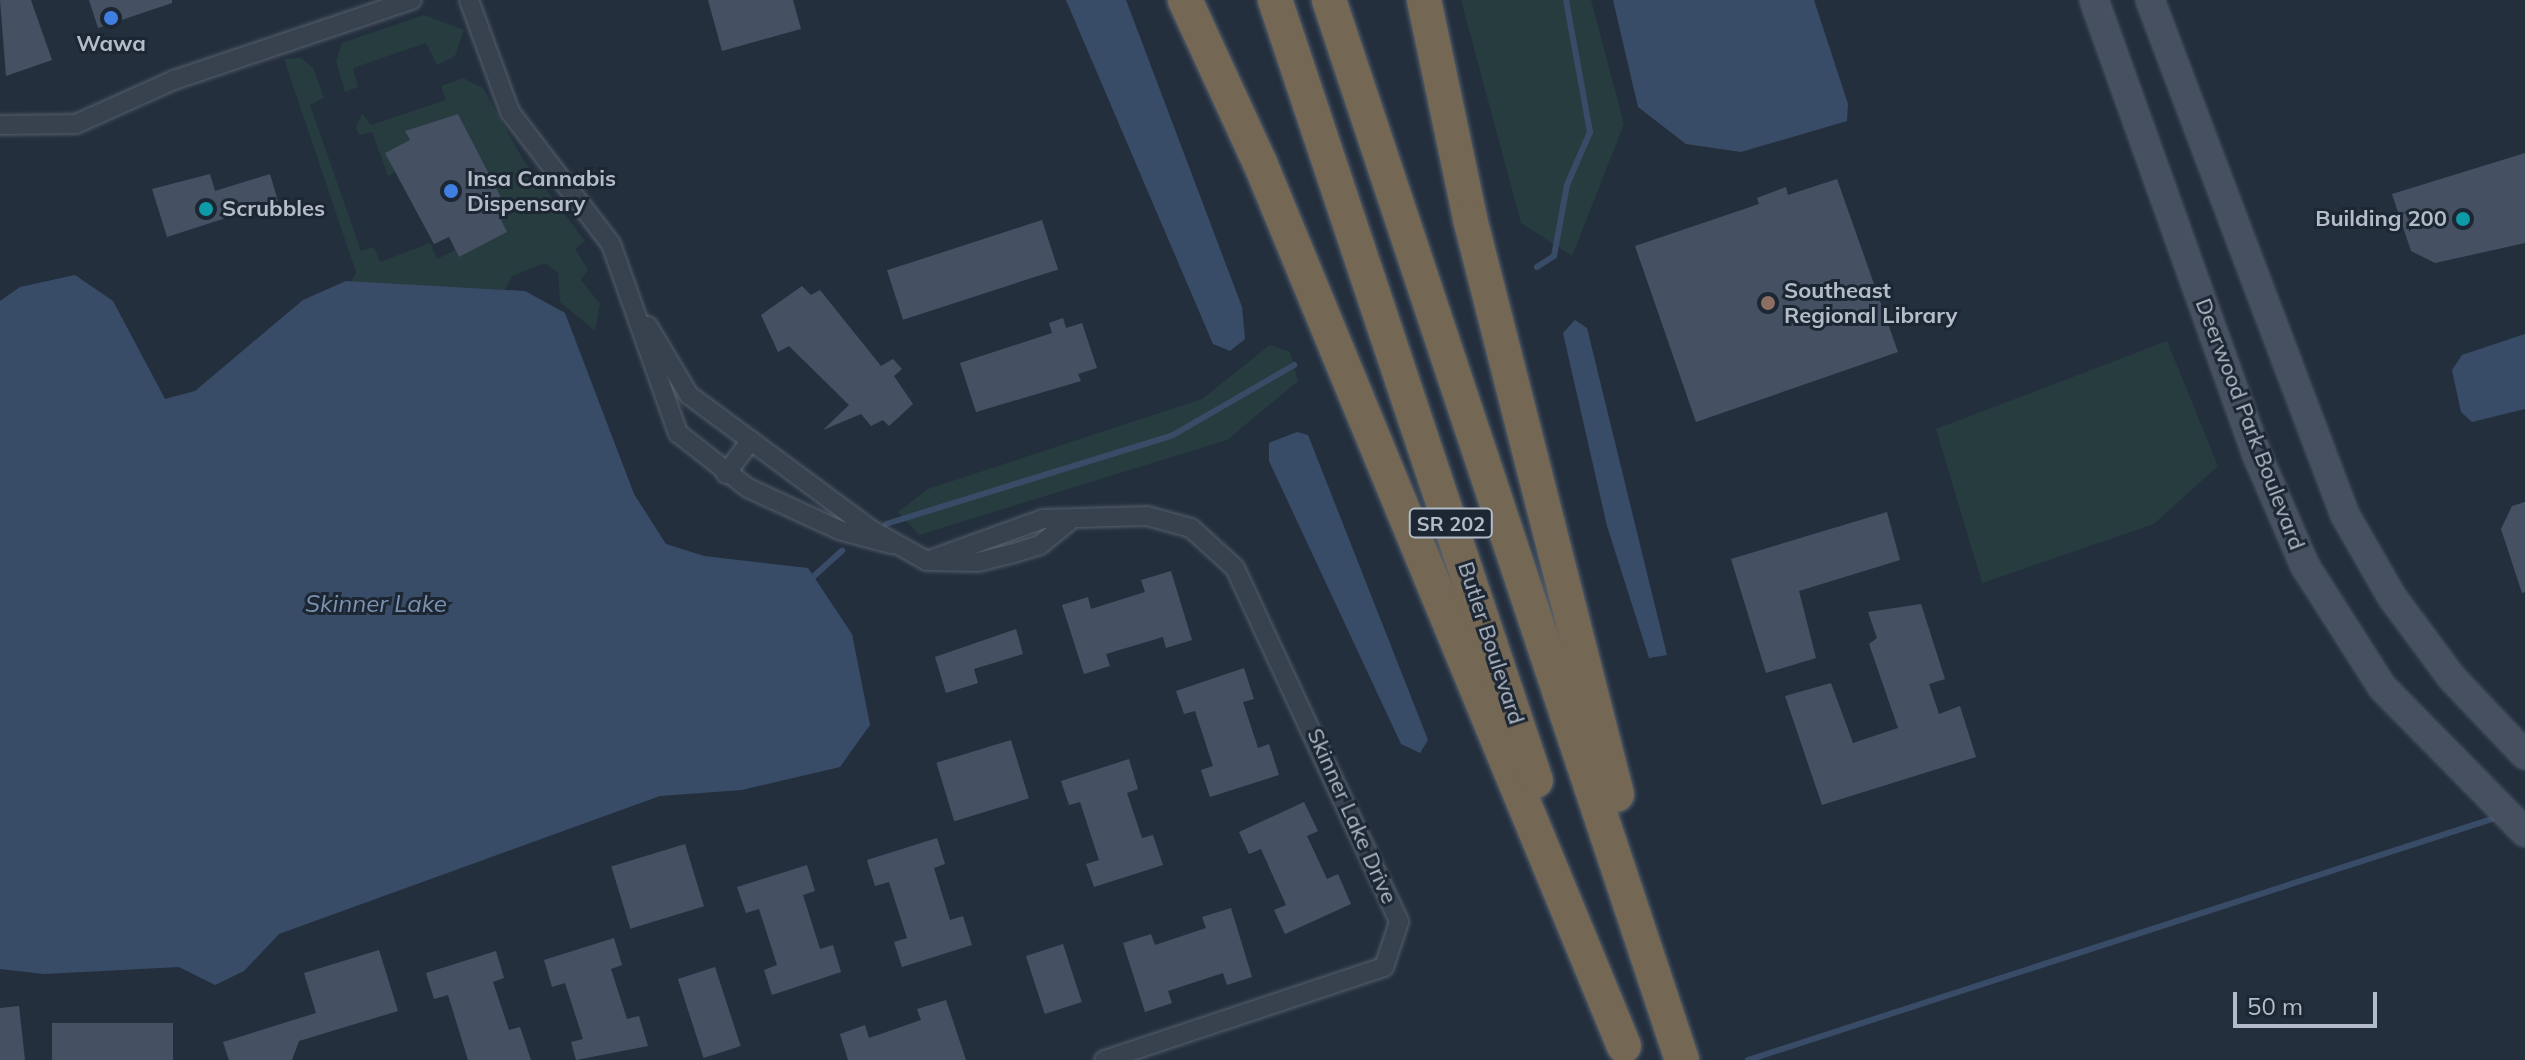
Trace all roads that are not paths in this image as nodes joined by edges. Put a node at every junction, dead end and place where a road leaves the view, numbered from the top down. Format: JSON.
{"nodes":[{"id":1,"x":412,"y":0,"type":"edge"},
{"id":2,"x":469,"y":0,"type":"edge"},
{"id":3,"x":1185,"y":0,"type":"edge"},
{"id":4,"x":1275,"y":0,"type":"edge"},
{"id":5,"x":1329,"y":0,"type":"edge"},
{"id":6,"x":1424,"y":0,"type":"edge"},
{"id":7,"x":2094,"y":0,"type":"edge"},
{"id":8,"x":2150,"y":0,"type":"edge"},
{"id":9,"x":0,"y":125,"type":"edge"},
{"id":10,"x":634,"y":303,"type":"junction"},
{"id":11,"x":751,"y":440,"type":"junction"},
{"id":12,"x":726,"y":474,"type":"junction"},
{"id":13,"x":891,"y":544,"type":"junction"},
{"id":14,"x":2521,"y":751,"type":"edge"},
{"id":15,"x":2525,"y":832,"type":"edge"},
{"id":16,"x":1677,"y":1045,"type":"edge"},
{"id":17,"x":1626,"y":1053,"type":"edge"},
{"id":18,"x":1104,"y":1060,"type":"edge"}],
"edges":[{"from":1,"to":9,"type":"street"},
{"from":2,"to":10,"type":"street","name":"Skinner Lake Drive"},
{"from":3,"to":17,"type":"highway"},
{"from":4,"to":17,"type":"highway","name":"Butler Boulevard","number":"SR 202"},
{"from":5,"to":16,"type":"highway","number":"SR 202"},
{"from":6,"to":16,"type":"highway"},
{"from":7,"to":15,"type":"main road","name":"Deerwood Park Boulevard"},
{"from":8,"to":14,"type":"main road"},
{"from":10,"to":11,"type":"street","name":"Skinner Lake Drive"},
{"from":10,"to":12,"type":"street","name":"Skinner Lake Drive"},
{"from":11,"to":12,"type":"street"},
{"from":11,"to":13,"type":"street","name":"Skinner Lake Drive"},
{"from":12,"to":13,"type":"street","name":"Skinner Lake Drive"},
{"from":13,"to":18,"type":"street","name":"Skinner Lake Drive"}]}
